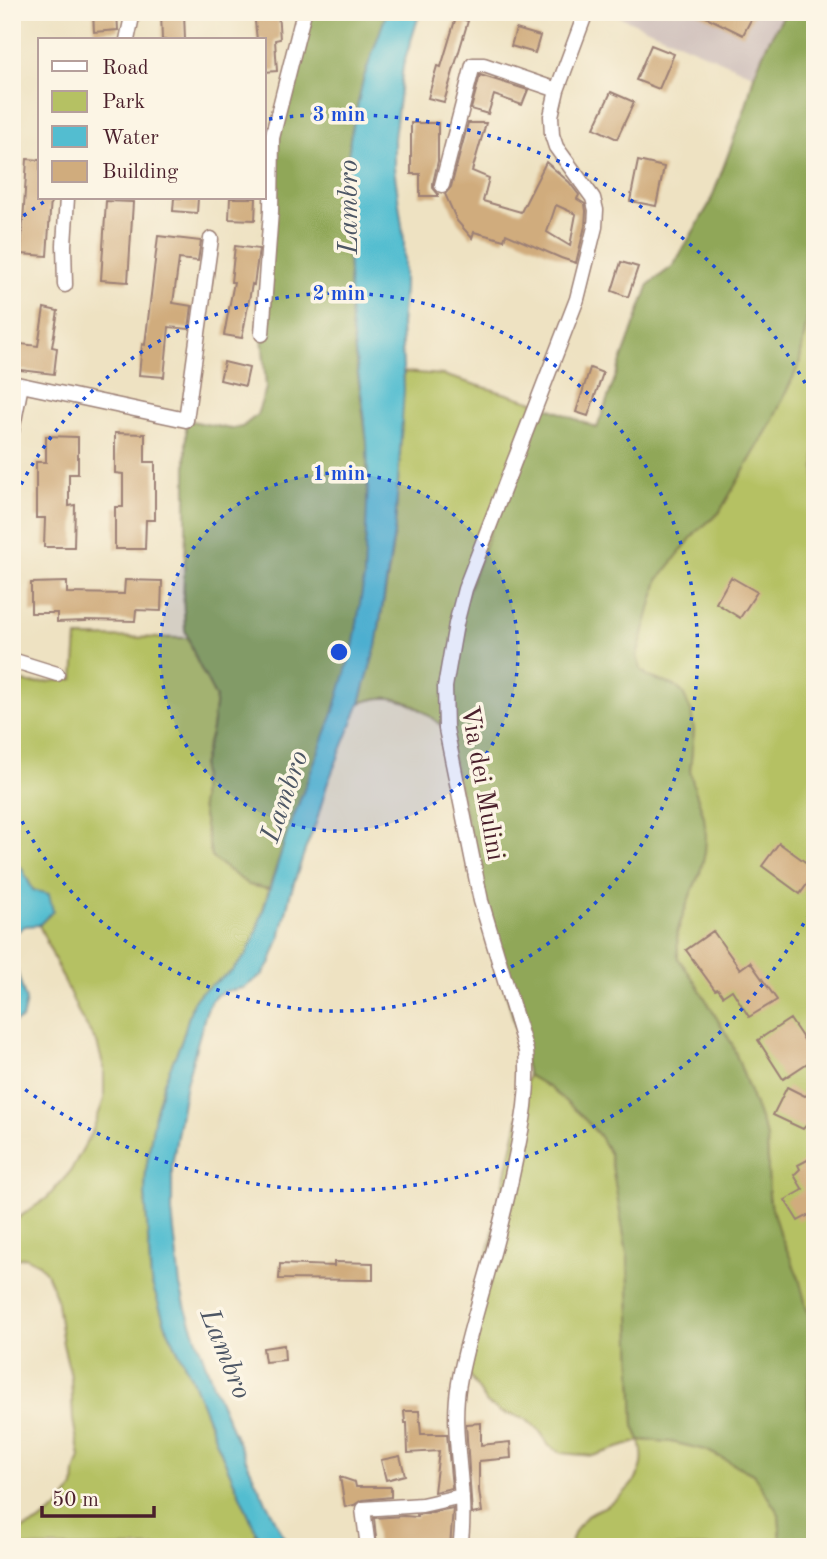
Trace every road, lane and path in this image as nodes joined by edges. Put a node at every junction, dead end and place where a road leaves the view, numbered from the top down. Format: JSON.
{"nodes":[{"id":1,"x":134,"y":12,"type":"edge"},
{"id":2,"x":304,"y":12,"type":"edge"},
{"id":3,"x":586,"y":12,"type":"edge"},
{"id":4,"x":128,"y":38,"type":"edge"},
{"id":5,"x":557,"y":90,"type":"junction"},
{"id":6,"x":268,"y":138,"type":"edge"},
{"id":7,"x":442,"y":185,"type":"dead end"},
{"id":8,"x":67,"y":200,"type":"edge"},
{"id":9,"x":211,"y":239,"type":"dead end"},
{"id":10,"x":65,"y":285,"type":"dead end"},
{"id":11,"x":262,"y":334,"type":"dead end"},
{"id":12,"x":16,"y":384,"type":"edge"},
{"id":13,"x":12,"y":431,"type":"edge"},
{"id":14,"x":12,"y":660,"type":"edge"},
{"id":15,"x":57,"y":674,"type":"dead end"},
{"id":16,"x":462,"y":1496,"type":"junction"},
{"id":17,"x":368,"y":1547,"type":"edge"},
{"id":18,"x":460,"y":1547,"type":"edge"}],
"edges":[{"from":1,"to":4,"type":"street"},
{"from":2,"to":6,"type":"street"},
{"from":3,"to":5,"type":"street","name":"Via dei Mulini"},
{"from":5,"to":7,"type":"street"},
{"from":5,"to":16,"type":"street","name":"Via dei Mulini"},
{"from":6,"to":11,"type":"street"},
{"from":8,"to":10,"type":"street"},
{"from":9,"to":12,"type":"street"},
{"from":12,"to":13,"type":"street"},
{"from":14,"to":15,"type":"street"},
{"from":16,"to":17,"type":"street"},
{"from":16,"to":18,"type":"street","name":"Via dei Mulini"}]}
